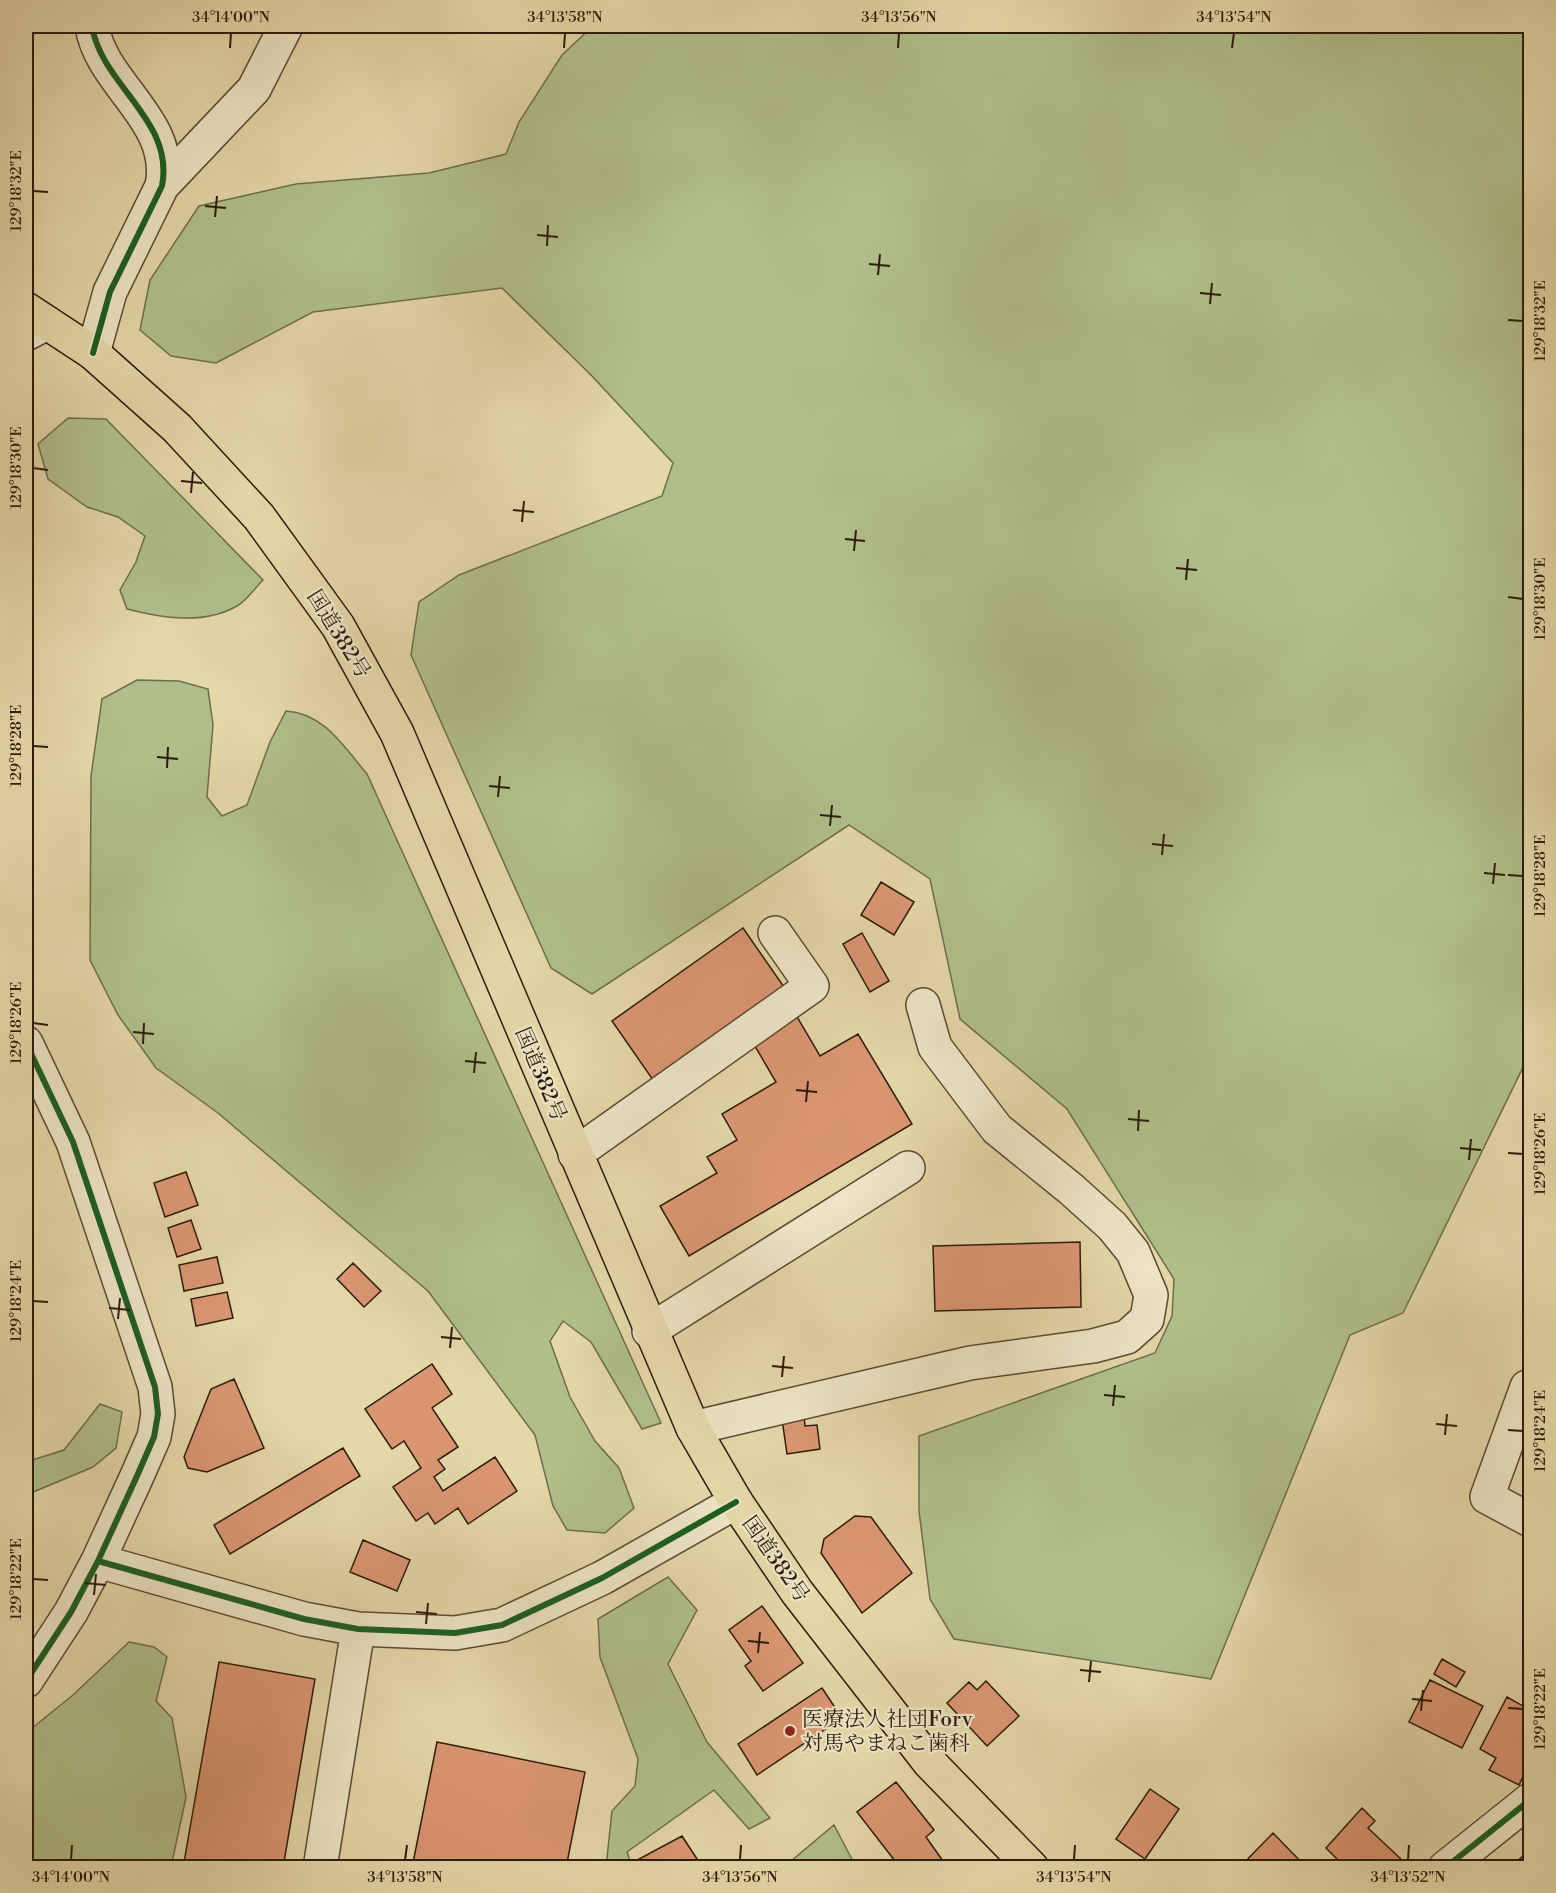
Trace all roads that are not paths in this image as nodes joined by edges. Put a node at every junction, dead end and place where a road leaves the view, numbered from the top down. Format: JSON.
{"nodes":[{"id":1,"x":92,"y":26,"type":"edge"},
{"id":2,"x":286,"y":26,"type":"edge"},
{"id":3,"x":162,"y":186,"type":"junction"},
{"id":4,"x":33,"y":322,"type":"edge"},
{"id":5,"x":93,"y":353,"type":"junction"},
{"id":6,"x":775,"y":933,"type":"dead end"},
{"id":7,"x":923,"y":1005,"type":"dead end"},
{"id":8,"x":26,"y":1043,"type":"edge"},
{"id":9,"x":575,"y":1154,"type":"junction"},
{"id":10,"x":908,"y":1168,"type":"dead end"},
{"id":11,"x":649,"y":1331,"type":"junction"},
{"id":12,"x":1527,"y":1387,"type":"dead end"},
{"id":13,"x":693,"y":1428,"type":"junction"},
{"id":14,"x":736,"y":1502,"type":"junction"},
{"id":15,"x":1530,"y":1520,"type":"edge"},
{"id":16,"x":98,"y":1562,"type":"junction"},
{"id":17,"x":358,"y":1629,"type":"junction"},
{"id":18,"x":26,"y":1681,"type":"edge"},
{"id":19,"x":1530,"y":1800,"type":"edge"},
{"id":20,"x":320,"y":1868,"type":"edge"},
{"id":21,"x":1032,"y":1868,"type":"edge"},
{"id":22,"x":1445,"y":1868,"type":"edge"}],
"edges":[{"from":1,"to":3,"type":"street"},
{"from":2,"to":3,"type":"street"},
{"from":3,"to":5,"type":"street"},
{"from":4,"to":5,"type":"highway","name":"国道382号"},
{"from":5,"to":9,"type":"highway","name":"国道382号"},
{"from":6,"to":9,"type":"street"},
{"from":7,"to":13,"type":"street"},
{"from":8,"to":16,"type":"street"},
{"from":9,"to":11,"type":"highway","name":"国道382号"},
{"from":10,"to":11,"type":"street"},
{"from":11,"to":13,"type":"highway","name":"国道382号"},
{"from":12,"to":15,"type":"street"},
{"from":13,"to":14,"type":"highway","name":"国道382号"},
{"from":14,"to":17,"type":"street"},
{"from":14,"to":21,"type":"highway","name":"国道382号"},
{"from":16,"to":17,"type":"street"},
{"from":16,"to":18,"type":"street"},
{"from":17,"to":20,"type":"street"},
{"from":19,"to":22,"type":"street"}]}
